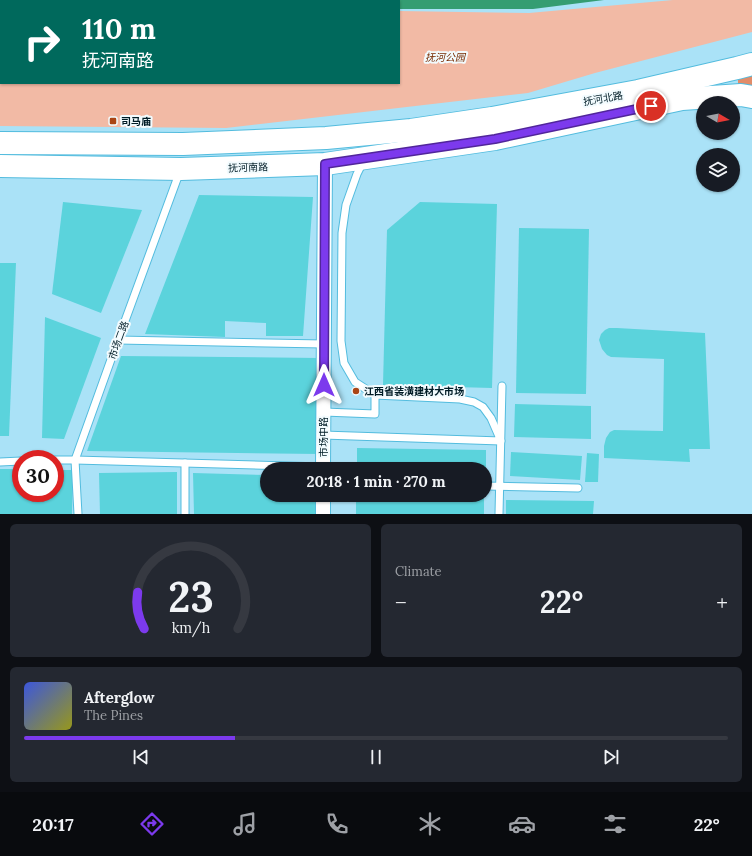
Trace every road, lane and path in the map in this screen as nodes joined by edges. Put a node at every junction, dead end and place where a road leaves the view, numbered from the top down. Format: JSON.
{"nodes":[{"id":1,"x":744,"y":66,"type":"edge"},
{"id":2,"x":752,"y":97,"type":"edge"},
{"id":3,"x":493,"y":128,"type":"junction"},
{"id":4,"x":0,"y":143,"type":"edge"},
{"id":5,"x":365,"y":158,"type":"junction"},
{"id":6,"x":325,"y":164,"type":"junction"},
{"id":7,"x":0,"y":166,"type":"edge"},
{"id":8,"x":181,"y":169,"type":"junction"},
{"id":9,"x":118,"y":340,"type":"junction"},
{"id":10,"x":324,"y":344,"type":"junction"},
{"id":11,"x":502,"y":386,"type":"dead end"},
{"id":12,"x":375,"y":396,"type":"junction"},
{"id":13,"x":324,"y":412,"type":"junction"},
{"id":14,"x":323,"y":435,"type":"junction"},
{"id":15,"x":501,"y":441,"type":"junction"},
{"id":16,"x":64,"y":460,"type":"edge"},
{"id":17,"x":75,"y":460,"type":"junction"},
{"id":18,"x":12,"y":461,"type":"edge"},
{"id":19,"x":0,"y":462,"type":"edge"},
{"id":20,"x":323,"y":462,"type":"edge"},
{"id":21,"x":185,"y":463,"type":"junction"},
{"id":22,"x":260,"y":466,"type":"edge"},
{"id":23,"x":492,"y":486,"type":"edge"},
{"id":24,"x":500,"y":487,"type":"junction"},
{"id":25,"x":578,"y":488,"type":"dead end"},
{"id":26,"x":323,"y":502,"type":"edge"},
{"id":27,"x":78,"y":514,"type":"edge"},
{"id":28,"x":185,"y":514,"type":"edge"},
{"id":29,"x":323,"y":514,"type":"edge"},
{"id":30,"x":499,"y":514,"type":"edge"}],
"edges":[{"from":1,"to":3,"type":"highway","name":"抚河北路"},
{"from":2,"to":3,"type":"highway","name":"抚河北路"},
{"from":3,"to":4,"type":"highway"},
{"from":3,"to":5,"type":"highway","name":"抚河南路"},
{"from":5,"to":6,"type":"highway","name":"抚河南路"},
{"from":5,"to":12,"type":"lane"},
{"from":6,"to":8,"type":"highway","name":"抚河南路"},
{"from":6,"to":10,"type":"street","name":"市场中路"},
{"from":7,"to":8,"type":"highway","name":"抚河南路"},
{"from":8,"to":9,"type":"lane","name":"市场二路"},
{"from":9,"to":10,"type":"lane"},
{"from":9,"to":17,"type":"lane","name":"市场二路"},
{"from":10,"to":13,"type":"street","name":"市场中路"},
{"from":11,"to":15,"type":"lane"},
{"from":12,"to":13,"type":"lane"},
{"from":12,"to":15,"type":"lane"},
{"from":13,"to":14,"type":"street","name":"市场中路"},
{"from":14,"to":15,"type":"lane"},
{"from":14,"to":20,"type":"street","name":"市场中路"},
{"from":15,"to":24,"type":"lane"},
{"from":16,"to":17,"type":"lane"},
{"from":17,"to":21,"type":"lane"},
{"from":17,"to":27,"type":"lane","name":"市场二路"},
{"from":18,"to":19,"type":"lane"},
{"from":21,"to":22,"type":"lane"},
{"from":21,"to":28,"type":"lane"},
{"from":23,"to":24,"type":"lane"},
{"from":24,"to":25,"type":"lane"},
{"from":24,"to":30,"type":"lane"},
{"from":26,"to":29,"type":"street"}]}
